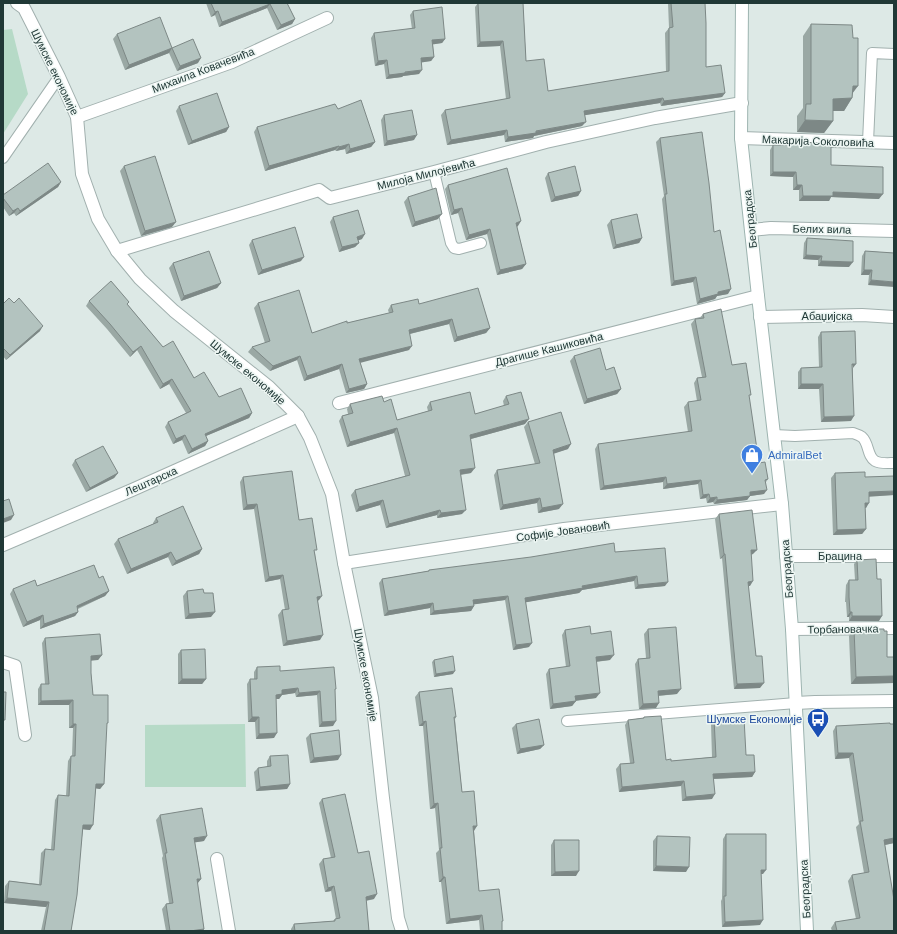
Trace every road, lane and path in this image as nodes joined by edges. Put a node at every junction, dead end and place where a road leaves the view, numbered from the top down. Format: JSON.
{"nodes":[{"id":1,"x":17,"y":3,"type":"edge"},
{"id":2,"x":742,"y":3,"type":"edge"},
{"id":3,"x":327,"y":18,"type":"dead end"},
{"id":4,"x":894,"y":54,"type":"edge"},
{"id":5,"x":59,"y":77,"type":"junction"},
{"id":6,"x":742,"y":104,"type":"junction"},
{"id":7,"x":77,"y":117,"type":"junction"},
{"id":8,"x":742,"y":138,"type":"junction"},
{"id":9,"x":868,"y":142,"type":"junction"},
{"id":10,"x":894,"y":143,"type":"edge"},
{"id":11,"x":3,"y":158,"type":"edge"},
{"id":12,"x":434,"y":172,"type":"junction"},
{"id":13,"x":751,"y":230,"type":"junction"},
{"id":14,"x":894,"y":231,"type":"edge"},
{"id":15,"x":481,"y":243,"type":"edge"},
{"id":16,"x":117,"y":251,"type":"junction"},
{"id":17,"x":758,"y":296,"type":"junction"},
{"id":18,"x":760,"y":317,"type":"junction"},
{"id":19,"x":894,"y":317,"type":"edge"},
{"id":20,"x":340,"y":403,"type":"dead end"},
{"id":21,"x":298,"y":416,"type":"junction"},
{"id":22,"x":774,"y":435,"type":"junction"},
{"id":23,"x":894,"y":463,"type":"edge"},
{"id":24,"x":782,"y":504,"type":"junction"},
{"id":25,"x":3,"y":545,"type":"edge"},
{"id":26,"x":786,"y":556,"type":"junction"},
{"id":27,"x":894,"y":556,"type":"edge"},
{"id":28,"x":344,"y":564,"type":"junction"},
{"id":29,"x":894,"y":628,"type":"edge"},
{"id":30,"x":792,"y":629,"type":"junction"},
{"id":31,"x":3,"y":662,"type":"edge"},
{"id":32,"x":894,"y":701,"type":"edge"},
{"id":33,"x":796,"y":703,"type":"junction"},
{"id":34,"x":567,"y":722,"type":"dead end"},
{"id":35,"x":25,"y":734,"type":"dead end"},
{"id":36,"x":217,"y":859,"type":"dead end"},
{"id":37,"x":229,"y":931,"type":"edge"},
{"id":38,"x":402,"y":931,"type":"edge"},
{"id":39,"x":807,"y":931,"type":"edge"}],
"edges":[{"from":1,"to":5,"type":"street","name":"Шумске економије"},
{"from":2,"to":6,"type":"street","name":"Београдска"},
{"from":3,"to":7,"type":"street","name":"Михаила Ковачевића"},
{"from":4,"to":9,"type":"lane"},
{"from":5,"to":7,"type":"street","name":"Шумске економије"},
{"from":5,"to":11,"type":"lane"},
{"from":6,"to":8,"type":"street","name":"Београдска"},
{"from":6,"to":12,"type":"street","name":"Милоја Милојевића"},
{"from":7,"to":16,"type":"street","name":"Шумске економије"},
{"from":8,"to":9,"type":"street","name":"Макарија Соколовића"},
{"from":8,"to":13,"type":"street","name":"Београдска"},
{"from":9,"to":10,"type":"street","name":"Макарија Соколовића"},
{"from":12,"to":15,"type":"lane"},
{"from":12,"to":16,"type":"street","name":"Милоја Милојевића"},
{"from":13,"to":14,"type":"street","name":"Белих вила"},
{"from":13,"to":17,"type":"street","name":"Београдска"},
{"from":16,"to":21,"type":"street","name":"Шумске економије"},
{"from":17,"to":18,"type":"street","name":"Београдска"},
{"from":17,"to":20,"type":"street","name":"Драгише Кашиковића"},
{"from":18,"to":19,"type":"street","name":"Абаџијска"},
{"from":18,"to":22,"type":"street","name":"Београдска"},
{"from":21,"to":25,"type":"street","name":"Лештарска"},
{"from":21,"to":28,"type":"street","name":"Шумске економије"},
{"from":22,"to":23,"type":"lane"},
{"from":22,"to":24,"type":"street","name":"Београдска"},
{"from":24,"to":26,"type":"street","name":"Београдска"},
{"from":24,"to":28,"type":"street","name":"Софије Јовановић"},
{"from":26,"to":27,"type":"street","name":"Брацина"},
{"from":26,"to":30,"type":"street","name":"Београдска"},
{"from":28,"to":38,"type":"street","name":"Шумске економије"},
{"from":29,"to":30,"type":"street","name":"Торбановачка"},
{"from":30,"to":33,"type":"street","name":"Београдска"},
{"from":31,"to":35,"type":"street"},
{"from":32,"to":33,"type":"street"},
{"from":33,"to":34,"type":"lane"},
{"from":33,"to":39,"type":"street","name":"Београдска"},
{"from":36,"to":37,"type":"street"}]}
